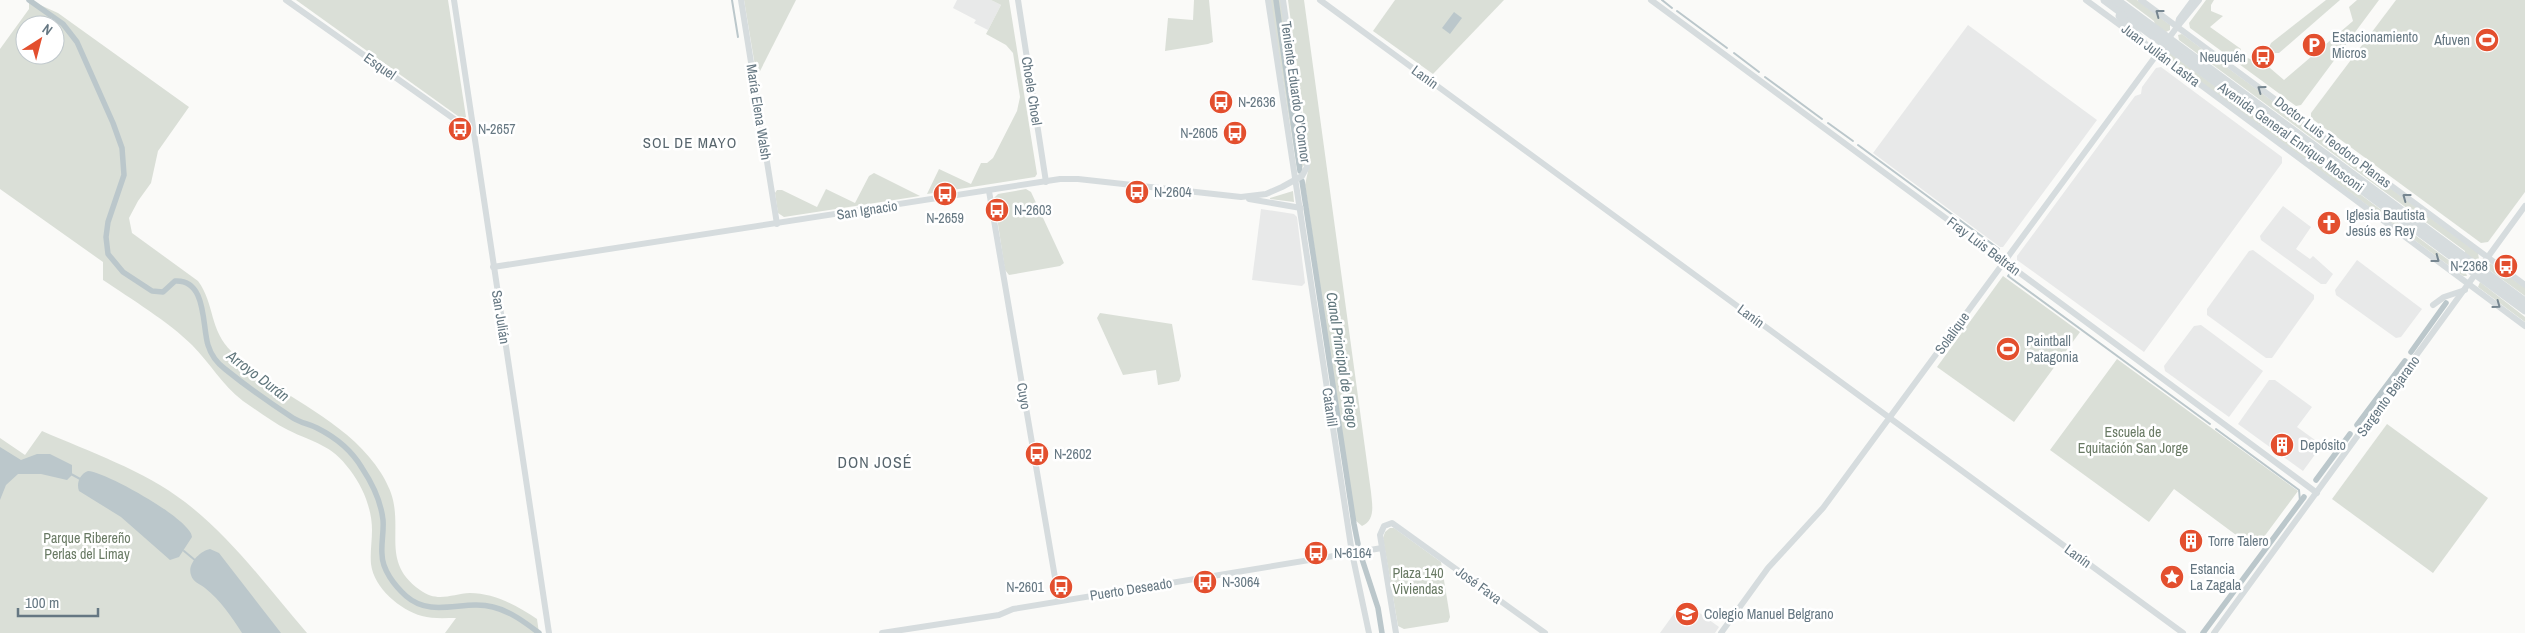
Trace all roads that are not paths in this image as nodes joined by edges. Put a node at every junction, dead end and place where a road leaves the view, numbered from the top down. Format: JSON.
{"nodes":[{"id":1,"x":286,"y":0,"type":"edge"},
{"id":2,"x":454,"y":0,"type":"edge"},
{"id":3,"x":741,"y":0,"type":"edge"},
{"id":4,"x":1018,"y":0,"type":"edge"},
{"id":5,"x":1268,"y":0,"type":"edge"},
{"id":6,"x":1283,"y":0,"type":"edge"},
{"id":7,"x":1320,"y":0,"type":"edge"},
{"id":8,"x":1651,"y":0,"type":"edge"},
{"id":9,"x":2086,"y":0,"type":"edge"},
{"id":10,"x":2105,"y":0,"type":"edge"},
{"id":11,"x":2116,"y":0,"type":"edge"},
{"id":12,"x":2141,"y":0,"type":"edge"},
{"id":13,"x":2193,"y":0,"type":"edge"},
{"id":14,"x":2199,"y":0,"type":"edge"},
{"id":15,"x":2177,"y":27,"type":"junction"},
{"id":16,"x":2142,"y":41,"type":"junction"},
{"id":17,"x":2166,"y":41,"type":"junction"},
{"id":18,"x":2158,"y":53,"type":"junction"},
{"id":19,"x":474,"y":133,"type":"junction"},
{"id":20,"x":1296,"y":180,"type":"junction"},
{"id":21,"x":1046,"y":182,"type":"junction"},
{"id":22,"x":989,"y":191,"type":"junction"},
{"id":23,"x":1241,"y":197,"type":"junction"},
{"id":24,"x":2525,"y":206,"type":"edge"},
{"id":25,"x":1300,"y":208,"type":"junction"},
{"id":26,"x":777,"y":224,"type":"junction"},
{"id":27,"x":2488,"y":257,"type":"junction"},
{"id":28,"x":2004,"y":261,"type":"junction"},
{"id":29,"x":493,"y":268,"type":"junction"},
{"id":30,"x":2478,"y":272,"type":"junction"},
{"id":31,"x":2525,"y":285,"type":"edge"},
{"id":32,"x":2468,"y":287,"type":"junction"},
{"id":33,"x":2525,"y":302,"type":"edge"},
{"id":34,"x":2433,"y":305,"type":"dead end"},
{"id":35,"x":2525,"y":310,"type":"edge"},
{"id":36,"x":2525,"y":326,"type":"edge"},
{"id":37,"x":1890,"y":418,"type":"junction"},
{"id":38,"x":2317,"y":493,"type":"junction"},
{"id":39,"x":1382,"y":548,"type":"junction"},
{"id":40,"x":1352,"y":553,"type":"junction"},
{"id":41,"x":1059,"y":601,"type":"junction"},
{"id":42,"x":549,"y":633,"type":"edge"},
{"id":43,"x":882,"y":633,"type":"edge"},
{"id":44,"x":1369,"y":633,"type":"edge"},
{"id":45,"x":1396,"y":633,"type":"edge"},
{"id":46,"x":1545,"y":633,"type":"edge"},
{"id":47,"x":1721,"y":633,"type":"edge"},
{"id":48,"x":2183,"y":633,"type":"edge"},
{"id":49,"x":2214,"y":633,"type":"edge"}],
"edges":[{"from":1,"to":19,"type":"street","name":"Esquel"},
{"from":2,"to":19,"type":"street","name":"San Julián"},
{"from":3,"to":26,"type":"street","name":"María Elena Walsh"},
{"from":4,"to":21,"type":"street","name":"Choele Choel"},
{"from":5,"to":20,"type":"street","name":"Catanlil"},
{"from":6,"to":20,"type":"street","name":"Teniente Eduardo O'Connor"},
{"from":7,"to":37,"type":"street","name":"Lanín"},
{"from":8,"to":28,"type":"street","name":"Fray Luis Beltrán"},
{"from":9,"to":16,"type":"street","name":"Juan Julián Lastra"},
{"from":10,"to":16,"type":"highway"},
{"from":10,"to":17,"type":"highway","name":"Avenida General Enrique Mosconi"},
{"from":11,"to":17,"type":"highway","name":"Avenida General Enrique Mosconi"},
{"from":15,"to":12,"type":"street","name":"Doctor Luis Teodoro Planas","one_way":true},
{"from":13,"to":15,"type":"street","name":"Solalique"},
{"from":14,"to":15,"type":"street","name":"Solalique"},
{"from":15,"to":17,"type":"street","name":"Solalique"},
{"from":27,"to":15,"type":"street","name":"Doctor Luis Teodoro Planas","one_way":true},
{"from":16,"to":18,"type":"street","name":"Juan Julián Lastra"},
{"from":17,"to":18,"type":"street","name":"Solalique"},
{"from":17,"to":30,"type":"highway","name":"Avenida General Enrique Mosconi"},
{"from":18,"to":28,"type":"street","name":"Solalique"},
{"from":18,"to":32,"type":"street","name":"Juan Julián Lastra","one_way":true},
{"from":19,"to":29,"type":"street","name":"San Julián"},
{"from":20,"to":23,"type":"street","name":"San Ignacio"},
{"from":20,"to":25,"type":"street","name":"Catanlil"},
{"from":21,"to":22,"type":"street","name":"San Ignacio"},
{"from":21,"to":23,"type":"street","name":"San Ignacio"},
{"from":22,"to":26,"type":"street","name":"San Ignacio"},
{"from":22,"to":41,"type":"street","name":"Cuyo"},
{"from":23,"to":25,"type":"street","name":"San Ignacio"},
{"from":24,"to":27,"type":"street","name":"Sargento Bejarano"},
{"from":25,"to":40,"type":"street","name":"Catanlil"},
{"from":26,"to":29,"type":"street","name":"San Ignacio"},
{"from":27,"to":30,"type":"street","name":"Sargento Bejarano"},
{"from":27,"to":31,"type":"street","name":"Doctor Luis Teodoro Planas"},
{"from":28,"to":37,"type":"street","name":"Solalique"},
{"from":28,"to":38,"type":"street","name":"Fray Luis Beltrán"},
{"from":29,"to":42,"type":"street","name":"San Julián"},
{"from":30,"to":32,"type":"street","name":"Sargento Bejarano"},
{"from":30,"to":33,"type":"highway","name":"Avenida General Enrique Mosconi"},
{"from":30,"to":35,"type":"highway","name":"Avenida General Enrique Mosconi"},
{"from":32,"to":34,"type":"street"},
{"from":32,"to":36,"type":"street","name":"Juan Julián Lastra","one_way":true},
{"from":32,"to":38,"type":"street","name":"Sargento Bejarano"},
{"from":37,"to":47,"type":"street","name":"Solalique"},
{"from":37,"to":48,"type":"street","name":"Lanín"},
{"from":38,"to":49,"type":"street","name":"Sargento Bejarano"},
{"from":39,"to":40,"type":"street","name":"Puerto Deseado"},
{"from":39,"to":45,"type":"street"},
{"from":39,"to":46,"type":"street","name":"José Fava"},
{"from":40,"to":41,"type":"street","name":"Puerto Deseado"},
{"from":40,"to":44,"type":"street","name":"Catanlil"},
{"from":41,"to":43,"type":"street","name":"Puerto Deseado"}]}
